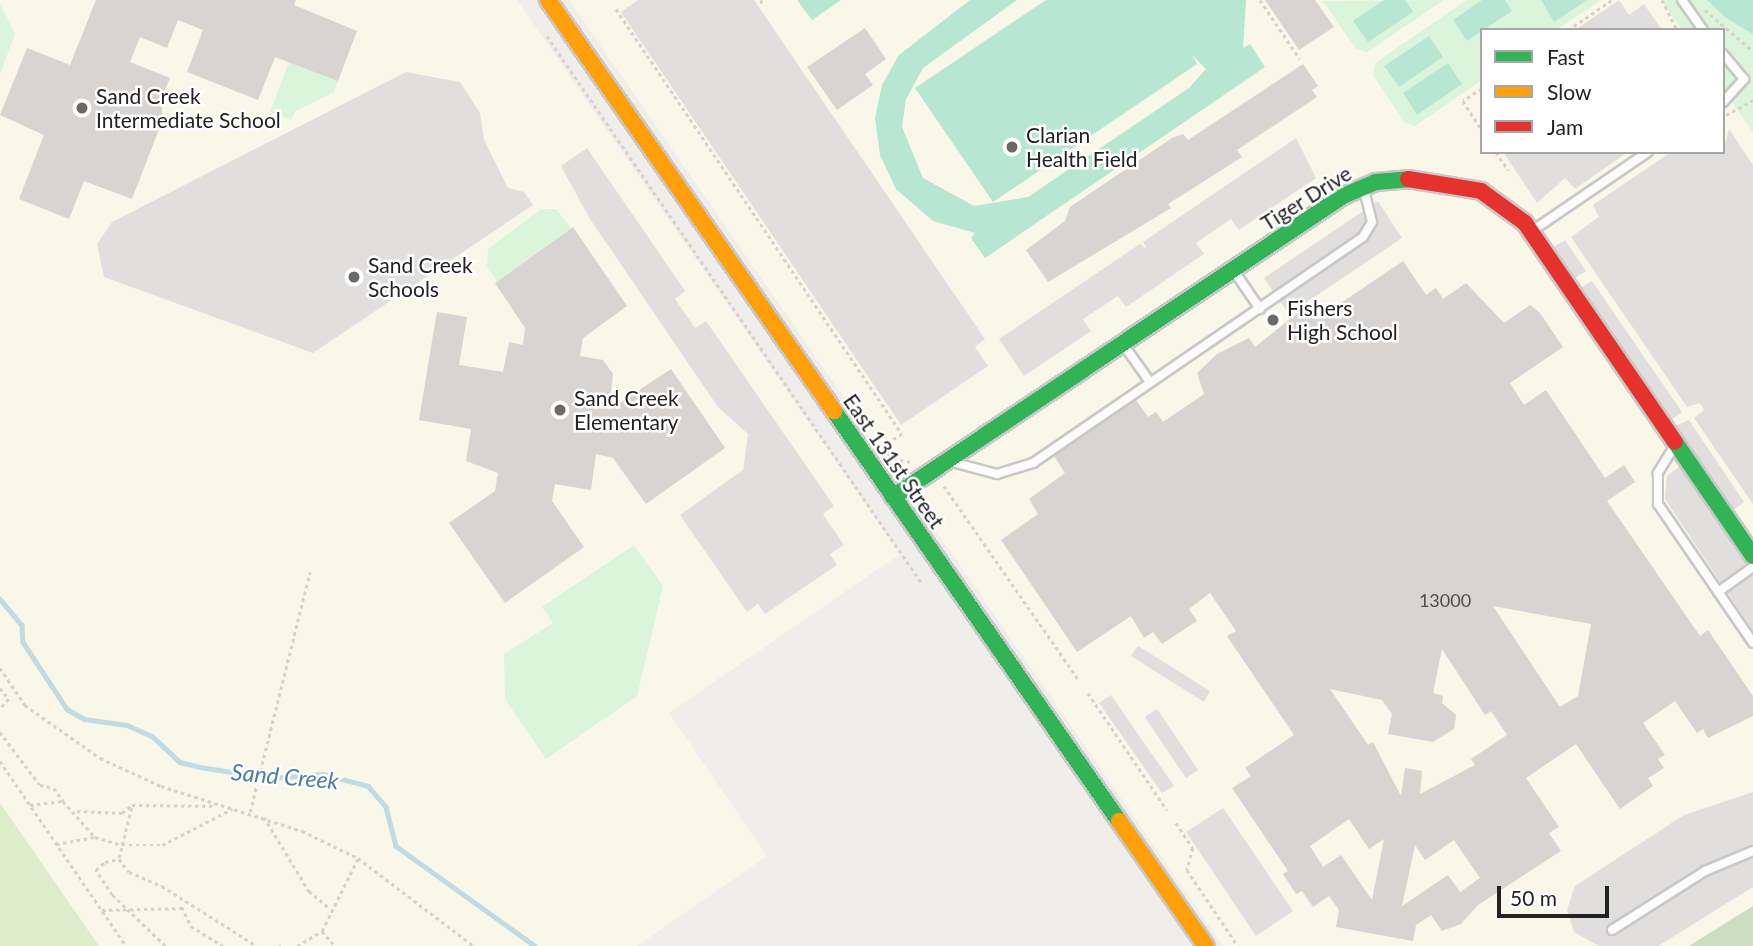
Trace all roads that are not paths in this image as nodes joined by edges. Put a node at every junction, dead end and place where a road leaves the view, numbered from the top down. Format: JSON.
{"nodes":[{"id":1,"x":548,"y":0,"type":"edge"},
{"id":2,"x":1682,"y":0,"type":"edge"},
{"id":3,"x":1702,"y":28,"type":"edge"},
{"id":4,"x":1725,"y":56,"type":"edge"},
{"id":5,"x":1725,"y":100,"type":"edge"},
{"id":6,"x":1645,"y":154,"type":"edge"},
{"id":7,"x":1363,"y":186,"type":"junction"},
{"id":8,"x":1532,"y":231,"type":"junction"},
{"id":9,"x":1233,"y":270,"type":"junction"},
{"id":10,"x":1260,"y":309,"type":"junction"},
{"id":11,"x":1123,"y":344,"type":"junction"},
{"id":12,"x":1150,"y":382,"type":"junction"},
{"id":13,"x":1677,"y":444,"type":"junction"},
{"id":14,"x":949,"y":462,"type":"junction"},
{"id":15,"x":894,"y":497,"type":"junction"},
{"id":16,"x":1753,"y":556,"type":"edge"},
{"id":17,"x":1753,"y":567,"type":"edge"},
{"id":18,"x":1718,"y":592,"type":"junction"},
{"id":19,"x":1753,"y":643,"type":"edge"},
{"id":20,"x":1753,"y":851,"type":"edge"},
{"id":21,"x":1612,"y":930,"type":"dead end"},
{"id":22,"x":1206,"y":946,"type":"edge"}],
"edges":[{"from":1,"to":15,"type":"street","name":"East 131st Street"},
{"from":2,"to":3,"type":"lane"},
{"from":4,"to":5,"type":"lane"},
{"from":6,"to":8,"type":"lane"},
{"from":7,"to":8,"type":"street","name":"Tiger Drive"},
{"from":7,"to":9,"type":"street","name":"Tiger Drive"},
{"from":7,"to":10,"type":"lane"},
{"from":8,"to":13,"type":"street","name":"Tiger Drive"},
{"from":9,"to":10,"type":"lane"},
{"from":9,"to":11,"type":"street","name":"Tiger Drive"},
{"from":10,"to":12,"type":"lane"},
{"from":11,"to":12,"type":"lane"},
{"from":11,"to":14,"type":"street","name":"Tiger Drive"},
{"from":12,"to":14,"type":"lane"},
{"from":13,"to":16,"type":"street","name":"Tiger Drive"},
{"from":13,"to":18,"type":"lane"},
{"from":14,"to":15,"type":"street","name":"Tiger Drive"},
{"from":15,"to":22,"type":"street","name":"East 131st Street"},
{"from":17,"to":18,"type":"lane"},
{"from":18,"to":19,"type":"lane"},
{"from":20,"to":21,"type":"lane"}]}
